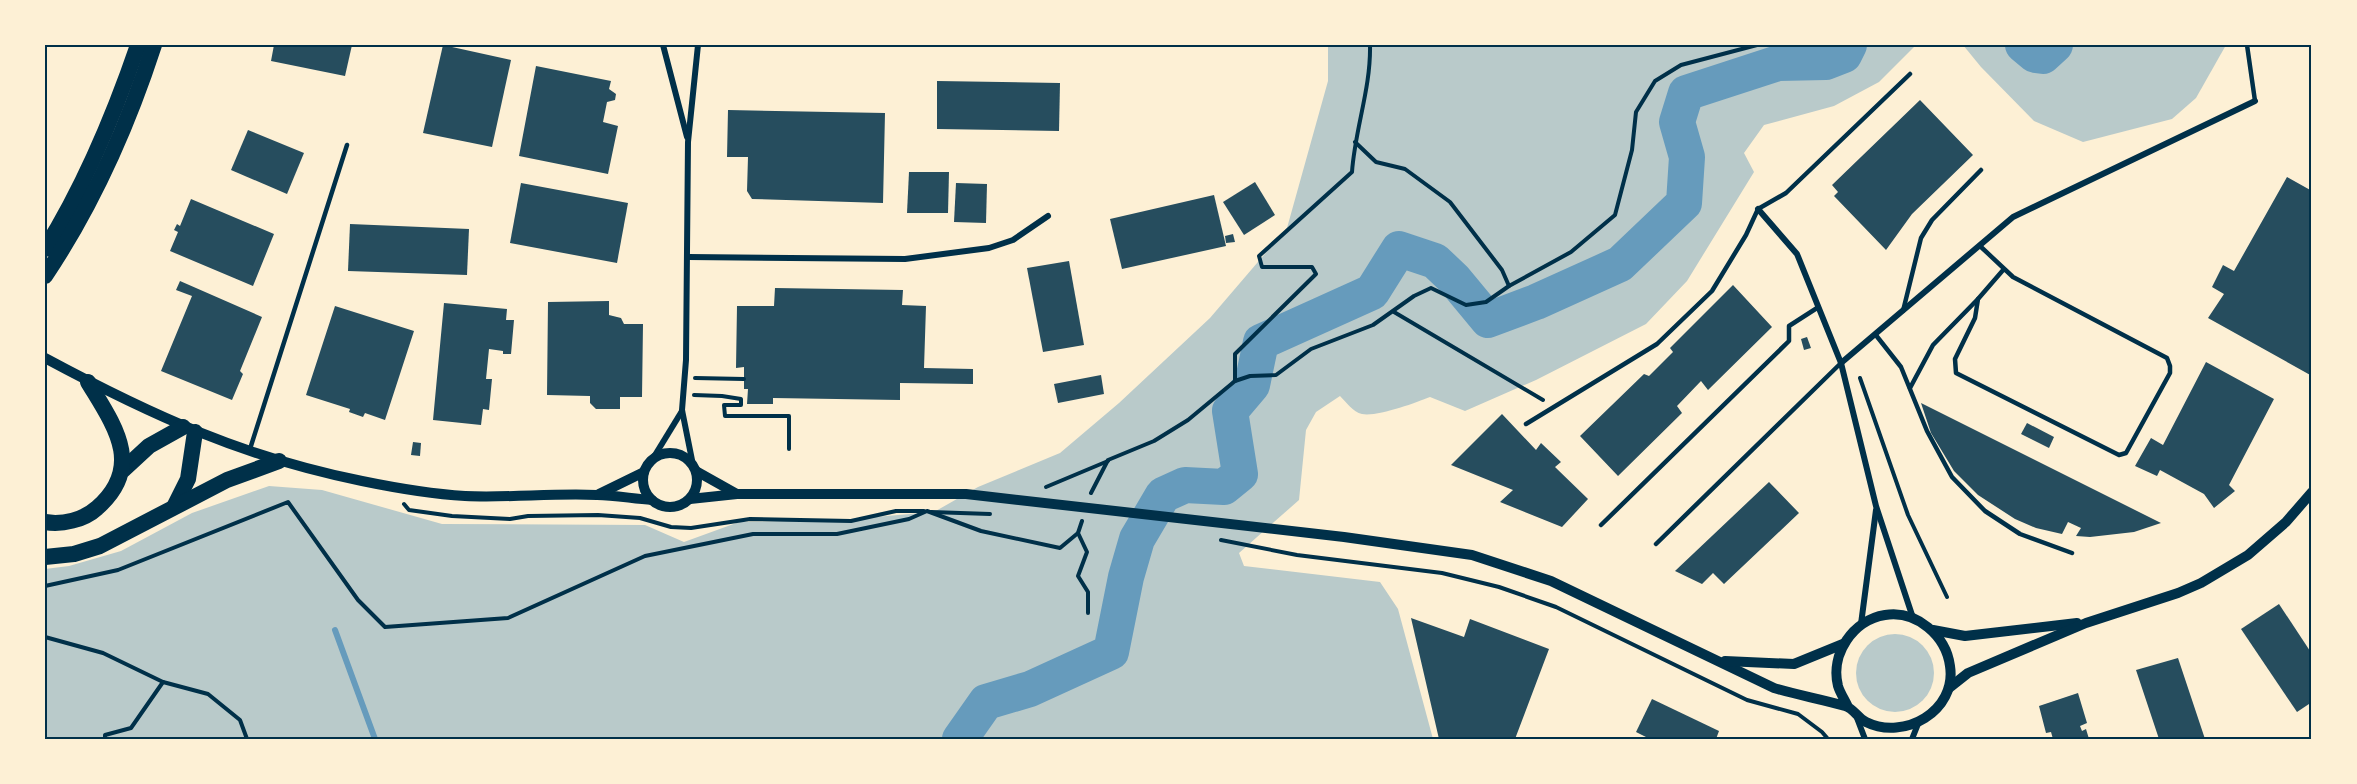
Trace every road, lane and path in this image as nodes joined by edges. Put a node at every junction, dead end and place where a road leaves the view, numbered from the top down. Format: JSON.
{"nodes":[{"id":1,"x":138,"y":45,"type":"edge"},
{"id":2,"x":154,"y":45,"type":"edge"},
{"id":3,"x":663,"y":45,"type":"edge"},
{"id":4,"x":698,"y":45,"type":"edge"},
{"id":5,"x":1371,"y":45,"type":"edge"},
{"id":6,"x":1757,"y":45,"type":"edge"},
{"id":7,"x":2247,"y":45,"type":"edge"},
{"id":8,"x":1910,"y":74,"type":"dead end"},
{"id":9,"x":2255,"y":101,"type":"joint"},
{"id":10,"x":688,"y":142,"type":"junction"},
{"id":11,"x":1354,"y":142,"type":"junction"},
{"id":12,"x":347,"y":145,"type":"dead end"},
{"id":13,"x":1981,"y":170,"type":"dead end"},
{"id":14,"x":1758,"y":208,"type":"junction"},
{"id":15,"x":1048,"y":216,"type":"dead end"},
{"id":16,"x":1980,"y":246,"type":"junction"},
{"id":17,"x":45,"y":249,"type":"edge"},
{"id":18,"x":688,"y":257,"type":"junction"},
{"id":19,"x":2004,"y":269,"type":"junction"},
{"id":20,"x":45,"y":276,"type":"edge"},
{"id":21,"x":1509,"y":286,"type":"junction"},
{"id":22,"x":1978,"y":299,"type":"junction"},
{"id":23,"x":1817,"y":308,"type":"junction"},
{"id":24,"x":1903,"y":311,"type":"junction"},
{"id":25,"x":1394,"y":312,"type":"junction"},
{"id":26,"x":1875,"y":334,"type":"junction"},
{"id":27,"x":1851,"y":354,"type":"junction"},
{"id":28,"x":45,"y":358,"type":"edge"},
{"id":29,"x":1841,"y":363,"type":"junction"},
{"id":30,"x":686,"y":378,"type":"junction"},
{"id":31,"x":744,"y":379,"type":"dead end"},
{"id":32,"x":1235,"y":381,"type":"junction"},
{"id":33,"x":88,"y":382,"type":"junction"},
{"id":34,"x":1910,"y":388,"type":"junction"},
{"id":35,"x":684,"y":395,"type":"junction"},
{"id":36,"x":1554,"y":407,"type":"junction"},
{"id":37,"x":682,"y":410,"type":"junction"},
{"id":38,"x":1526,"y":424,"type":"dead end"},
{"id":39,"x":189,"y":430,"type":"junction"},
{"id":40,"x":789,"y":449,"type":"dead end"},
{"id":41,"x":249,"y":452,"type":"junction"},
{"id":42,"x":652,"y":460,"type":"junction"},
{"id":43,"x":1108,"y":460,"type":"junction"},
{"id":44,"x":279,"y":461,"type":"junction"},
{"id":45,"x":694,"y":468,"type":"junction"},
{"id":46,"x":123,"y":470,"type":"junction"},
{"id":47,"x":644,"y":472,"type":"junction"},
{"id":48,"x":1035,"y":491,"type":"dead end"},
{"id":49,"x":2312,"y":492,"type":"edge"},
{"id":50,"x":1091,"y":493,"type":"dead end"},
{"id":51,"x":738,"y":494,"type":"junction"},
{"id":52,"x":598,"y":495,"type":"junction"},
{"id":53,"x":690,"y":499,"type":"junction"},
{"id":54,"x":652,"y":500,"type":"junction"},
{"id":55,"x":175,"y":505,"type":"junction"},
{"id":56,"x":1876,"y":506,"type":"junction"},
{"id":57,"x":927,"y":512,"type":"junction"},
{"id":58,"x":992,"y":514,"type":"dead end"},
{"id":59,"x":528,"y":516,"type":"dead end"},
{"id":60,"x":45,"y":522,"type":"edge"},
{"id":61,"x":1601,"y":525,"type":"dead end"},
{"id":62,"x":1222,"y":540,"type":"dead end"},
{"id":63,"x":1656,"y":544,"type":"dead end"},
{"id":64,"x":2072,"y":553,"type":"dead end"},
{"id":65,"x":45,"y":557,"type":"edge"},
{"id":66,"x":45,"y":586,"type":"edge"},
{"id":67,"x":1947,"y":597,"type":"dead end"},
{"id":68,"x":1088,"y":613,"type":"dead end"},
{"id":69,"x":1913,"y":618,"type":"junction"},
{"id":70,"x":2086,"y":623,"type":"junction"},
{"id":71,"x":1861,"y":624,"type":"junction"},
{"id":72,"x":1933,"y":630,"type":"junction"},
{"id":73,"x":45,"y":637,"type":"edge"},
{"id":74,"x":1843,"y":644,"type":"junction"},
{"id":75,"x":1722,"y":661,"type":"junction"},
{"id":76,"x":163,"y":682,"type":"junction"},
{"id":77,"x":1949,"y":688,"type":"junction"},
{"id":78,"x":1851,"y":709,"type":"junction"},
{"id":79,"x":1918,"y":724,"type":"junction"},
{"id":80,"x":105,"y":739,"type":"edge"},
{"id":81,"x":247,"y":739,"type":"edge"},
{"id":82,"x":1828,"y":739,"type":"edge"},
{"id":83,"x":1865,"y":739,"type":"edge"},
{"id":84,"x":1912,"y":739,"type":"edge"}],
"edges":[{"from":1,"to":17,"type":"highway"},
{"from":2,"to":20,"type":"highway"},
{"from":3,"to":10,"type":"street"},
{"from":4,"to":10,"type":"street"},
{"from":5,"to":11,"type":"path"},
{"from":6,"to":21,"type":"path"},
{"from":7,"to":9,"type":"lane"},
{"from":8,"to":14,"type":"lane"},
{"from":9,"to":16,"type":"street"},
{"from":10,"to":18,"type":"street"},
{"from":11,"to":21,"type":"path"},
{"from":11,"to":32,"type":"path"},
{"from":12,"to":41,"type":"lane"},
{"from":13,"to":24,"type":"lane"},
{"from":14,"to":23,"type":"street"},
{"from":14,"to":36,"type":"lane"},
{"from":15,"to":18,"type":"street"},
{"from":16,"to":19,"type":"lane"},
{"from":16,"to":24,"type":"street"},
{"from":18,"to":30,"type":"street"},
{"from":19,"to":22,"type":"lane"},
{"from":19,"to":22,"type":"lane"},
{"from":21,"to":25,"type":"path"},
{"from":22,"to":34,"type":"lane"},
{"from":23,"to":29,"type":"street"},
{"from":23,"to":61,"type":"lane"},
{"from":24,"to":26,"type":"street"},
{"from":25,"to":32,"type":"path"},
{"from":25,"to":36,"type":"path"},
{"from":26,"to":27,"type":"street"},
{"from":26,"to":34,"type":"lane"},
{"from":27,"to":29,"type":"street"},
{"from":27,"to":67,"type":"path"},
{"from":28,"to":33,"type":"street"},
{"from":29,"to":56,"type":"street"},
{"from":29,"to":63,"type":"lane"},
{"from":30,"to":31,"type":"path"},
{"from":30,"to":35,"type":"street"},
{"from":32,"to":43,"type":"path"},
{"from":33,"to":39,"type":"street"},
{"from":33,"to":46,"type":"highway"},
{"from":34,"to":64,"type":"lane"},
{"from":35,"to":37,"type":"street"},
{"from":35,"to":40,"type":"path"},
{"from":36,"to":38,"type":"lane"},
{"from":37,"to":42,"type":"street"},
{"from":37,"to":45,"type":"street"},
{"from":39,"to":41,"type":"street"},
{"from":39,"to":46,"type":"highway"},
{"from":39,"to":55,"type":"highway"},
{"from":41,"to":44,"type":"street"},
{"from":42,"to":45,"type":"street"},
{"from":42,"to":47,"type":"street"},
{"from":43,"to":48,"type":"path"},
{"from":43,"to":50,"type":"path"},
{"from":44,"to":52,"type":"street"},
{"from":44,"to":55,"type":"highway"},
{"from":45,"to":51,"type":"street"},
{"from":45,"to":53,"type":"street"},
{"from":46,"to":60,"type":"highway"},
{"from":47,"to":52,"type":"street"},
{"from":47,"to":54,"type":"street"},
{"from":49,"to":70,"type":"street"},
{"from":51,"to":53,"type":"street"},
{"from":51,"to":75,"type":"street"},
{"from":52,"to":54,"type":"street"},
{"from":53,"to":54,"type":"street"},
{"from":55,"to":65,"type":"highway"},
{"from":56,"to":69,"type":"street"},
{"from":56,"to":71,"type":"street"},
{"from":57,"to":58,"type":"path"},
{"from":57,"to":59,"type":"path"},
{"from":57,"to":66,"type":"path"},
{"from":57,"to":68,"type":"path"},
{"from":62,"to":82,"type":"path"},
{"from":69,"to":71,"type":"street"},
{"from":69,"to":72,"type":"street"},
{"from":70,"to":72,"type":"street"},
{"from":70,"to":77,"type":"street"},
{"from":71,"to":74,"type":"street"},
{"from":72,"to":77,"type":"street"},
{"from":73,"to":76,"type":"path"},
{"from":74,"to":75,"type":"street"},
{"from":74,"to":78,"type":"street"},
{"from":75,"to":78,"type":"street"},
{"from":76,"to":80,"type":"path"},
{"from":76,"to":81,"type":"path"},
{"from":77,"to":79,"type":"street"},
{"from":78,"to":79,"type":"street"},
{"from":78,"to":83,"type":"street"},
{"from":79,"to":84,"type":"street"}]}
